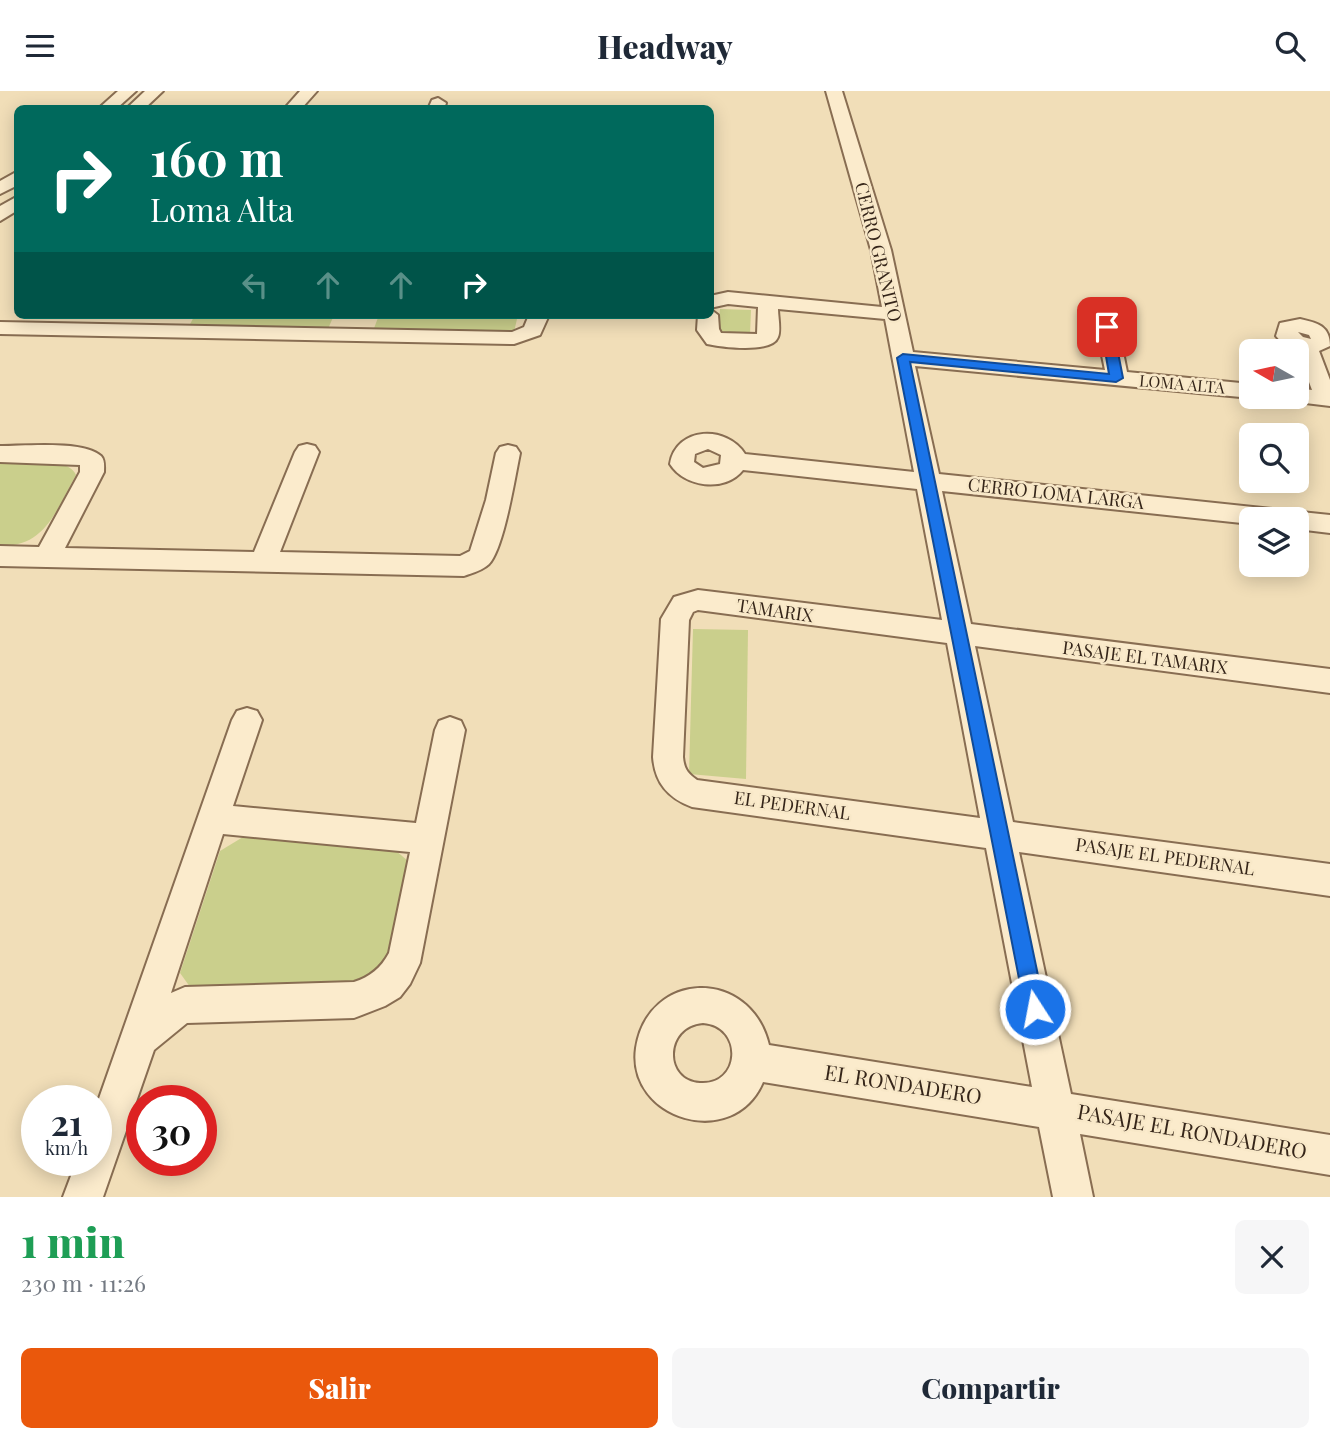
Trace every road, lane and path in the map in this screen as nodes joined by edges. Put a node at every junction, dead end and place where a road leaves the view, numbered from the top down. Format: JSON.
{"nodes":[{"id":1,"x":128,"y":91,"type":"edge"},
{"id":2,"x":155,"y":91,"type":"edge"},
{"id":3,"x":309,"y":91,"type":"edge"},
{"id":4,"x":834,"y":91,"type":"edge"},
{"id":5,"x":111,"y":105,"type":"edge"},
{"id":6,"x":139,"y":105,"type":"edge"},
{"id":7,"x":296,"y":105,"type":"edge"},
{"id":8,"x":14,"y":204,"type":"edge"},
{"id":9,"x":0,"y":215,"type":"edge"},
{"id":10,"x":714,"y":300,"type":"edge"},
{"id":11,"x":768,"y":302,"type":"junction"},
{"id":12,"x":894,"y":314,"type":"junction"},
{"id":13,"x":360,"y":319,"type":"edge"},
{"id":14,"x":538,"y":319,"type":"edge"},
{"id":15,"x":708,"y":319,"type":"edge"},
{"id":16,"x":73,"y":322,"type":"edge"},
{"id":17,"x":179,"y":323,"type":"edge"},
{"id":18,"x":1107,"y":327,"type":"dead end"},
{"id":19,"x":0,"y":328,"type":"edge"},
{"id":20,"x":354,"y":335,"type":"junction"},
{"id":21,"x":1309,"y":353,"type":"edge"},
{"id":22,"x":903,"y":358,"type":"junction"},
{"id":23,"x":1116,"y":378,"type":"junction"},
{"id":24,"x":1239,"y":390,"type":"edge"},
{"id":25,"x":1309,"y":396,"type":"edge"},
{"id":26,"x":1328,"y":398,"type":"edge"},
{"id":27,"x":307,"y":452,"type":"dead end"},
{"id":28,"x":508,"y":453,"type":"dead end"},
{"id":29,"x":0,"y":454,"type":"edge"},
{"id":30,"x":734,"y":461,"type":"dead end"},
{"id":31,"x":928,"y":480,"type":"junction"},
{"id":32,"x":1239,"y":514,"type":"edge"},
{"id":33,"x":1309,"y":522,"type":"edge"},
{"id":34,"x":1330,"y":524,"type":"edge"},
{"id":35,"x":0,"y":556,"type":"edge"},
{"id":36,"x":47,"y":557,"type":"junction"},
{"id":37,"x":263,"y":562,"type":"junction"},
{"id":38,"x":959,"y":635,"type":"junction"},
{"id":39,"x":1330,"y":681,"type":"edge"},
{"id":40,"x":671,"y":695,"type":"joint"},
{"id":41,"x":247,"y":720,"type":"dead end"},
{"id":42,"x":450,"y":730,"type":"dead end"},
{"id":43,"x":214,"y":819,"type":"junction"},
{"id":44,"x":999,"y":834,"type":"junction"},
{"id":45,"x":428,"y":839,"type":"junction"},
{"id":46,"x":1330,"y":880,"type":"edge"},
{"id":47,"x":141,"y":1039,"type":"junction"},
{"id":48,"x":751,"y":1061,"type":"dead end"},
{"id":49,"x":1055,"y":1109,"type":"junction"},
{"id":50,"x":1330,"y":1155,"type":"edge"},
{"id":51,"x":83,"y":1197,"type":"edge"},
{"id":52,"x":1073,"y":1197,"type":"edge"}],
"edges":[{"from":1,"to":5,"type":"street"},
{"from":2,"to":6,"type":"street"},
{"from":3,"to":7,"type":"street"},
{"from":4,"to":12,"type":"street","name":"CERRO GRANITO"},
{"from":8,"to":9,"type":"street"},
{"from":10,"to":11,"type":"street"},
{"from":11,"to":12,"type":"street"},
{"from":11,"to":15,"type":"street"},
{"from":12,"to":22,"type":"street","name":"CERRO GRANITO"},
{"from":13,"to":20,"type":"street"},
{"from":14,"to":20,"type":"street"},
{"from":16,"to":17,"type":"street"},
{"from":16,"to":19,"type":"street"},
{"from":17,"to":20,"type":"street"},
{"from":18,"to":23,"type":"street"},
{"from":21,"to":26,"type":"street"},
{"from":22,"to":23,"type":"street","name":"LOMA ALTA"},
{"from":22,"to":31,"type":"street","name":"CERRO GRANITO"},
{"from":23,"to":24,"type":"street","name":"LOMA ALTA"},
{"from":25,"to":26,"type":"street"},
{"from":27,"to":37,"type":"street"},
{"from":28,"to":37,"type":"street"},
{"from":29,"to":36,"type":"street"},
{"from":30,"to":31,"type":"street","name":"CERRO LOMA LARGA"},
{"from":31,"to":32,"type":"street","name":"CERRO LOMA LARGA"},
{"from":31,"to":38,"type":"street","name":"CERRO GRANITO"},
{"from":33,"to":34,"type":"street","name":"CERRO LOMA LARGA"},
{"from":35,"to":36,"type":"street"},
{"from":36,"to":37,"type":"street"},
{"from":38,"to":39,"type":"street","name":"PASAJE EL TAMARIX"},
{"from":38,"to":40,"type":"street","name":"TAMARIX"},
{"from":38,"to":44,"type":"street","name":"CERRO GRANITO"},
{"from":40,"to":44,"type":"street","name":"EL PEDERNAL"},
{"from":41,"to":43,"type":"street"},
{"from":42,"to":45,"type":"street"},
{"from":43,"to":45,"type":"street"},
{"from":43,"to":47,"type":"street"},
{"from":44,"to":46,"type":"street","name":"PASAJE EL PEDERNAL"},
{"from":44,"to":49,"type":"street","name":"CERRO GRANITO"},
{"from":45,"to":47,"type":"street"},
{"from":47,"to":51,"type":"street"},
{"from":48,"to":49,"type":"street","name":"EL RONDADERO"},
{"from":49,"to":50,"type":"street","name":"PASAJE EL RONDADERO"},
{"from":49,"to":52,"type":"street","name":"CERRO GRANITO"}]}
